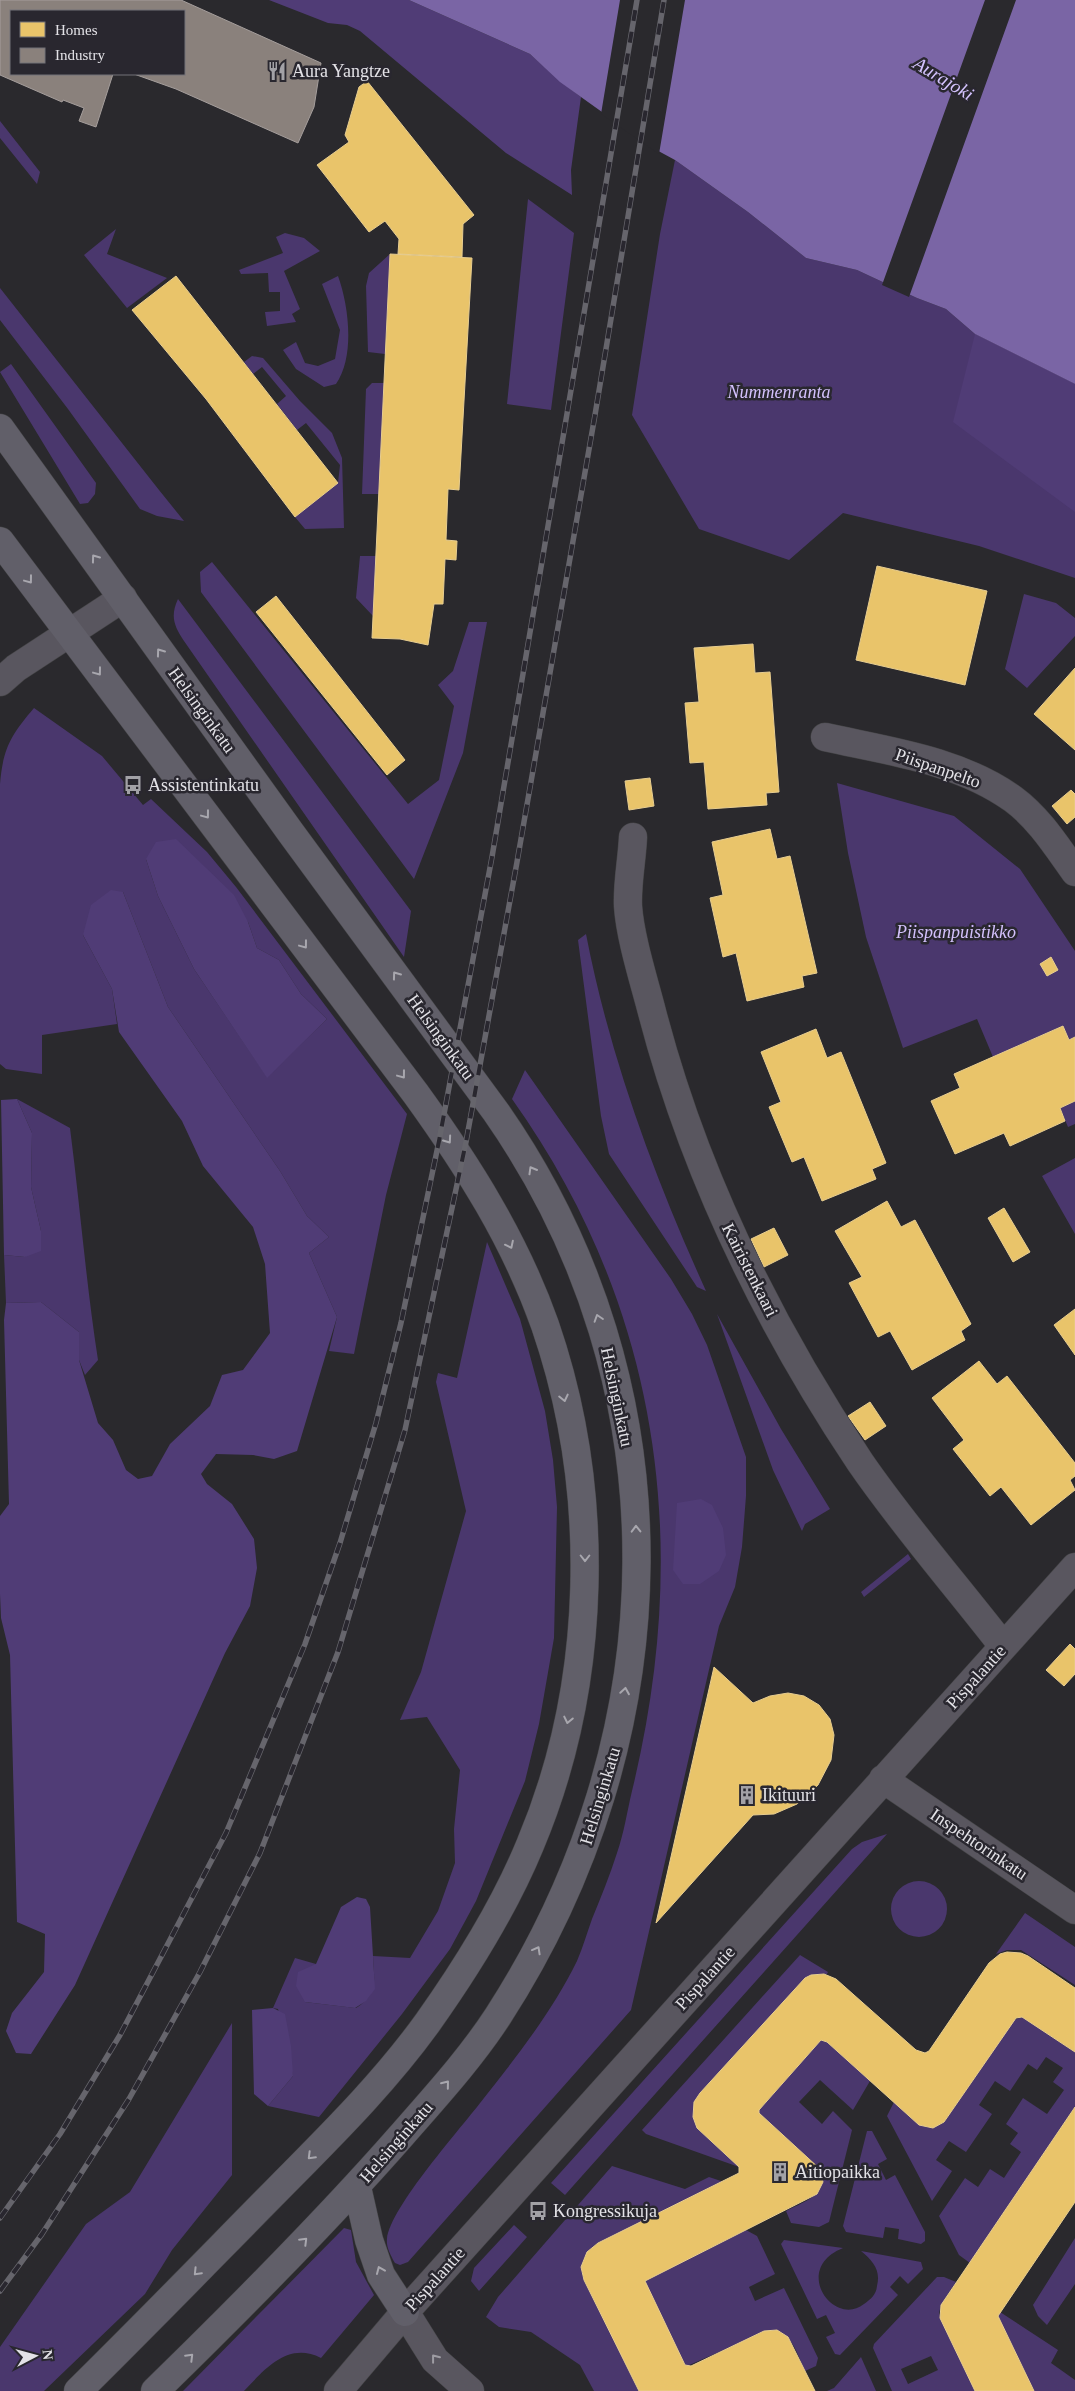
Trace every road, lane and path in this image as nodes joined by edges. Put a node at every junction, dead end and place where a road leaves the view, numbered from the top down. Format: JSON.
{"nodes":[{"id":1,"x":0,"y":428,"type":"edge"},
{"id":2,"x":0,"y":541,"type":"edge"},
{"id":3,"x":123,"y":598,"type":"junction"},
{"id":4,"x":68,"y":632,"type":"junction"},
{"id":5,"x":0,"y":682,"type":"edge"},
{"id":6,"x":825,"y":737,"type":"dead end"},
{"id":7,"x":634,"y":837,"type":"dead end"},
{"id":8,"x":1075,"y":872,"type":"edge"},
{"id":9,"x":1075,"y":1567,"type":"edge"},
{"id":10,"x":1003,"y":1646,"type":"junction"},
{"id":11,"x":883,"y":1779,"type":"junction"},
{"id":12,"x":1075,"y":1910,"type":"edge"},
{"id":13,"x":357,"y":2187,"type":"junction"},
{"id":14,"x":405,"y":2312,"type":"junction"},
{"id":15,"x":78,"y":2391,"type":"edge"},
{"id":16,"x":155,"y":2391,"type":"edge"},
{"id":17,"x":338,"y":2391,"type":"edge"},
{"id":18,"x":470,"y":2391,"type":"edge"}],
"edges":[{"from":3,"to":1,"type":"main road","name":"Helsinginkatu","one_way":true},
{"from":2,"to":4,"type":"main road","one_way":true},
{"from":3,"to":4,"type":"street"},
{"from":13,"to":3,"type":"main road","name":"Helsinginkatu","one_way":true},
{"from":4,"to":5,"type":"street"},
{"from":4,"to":15,"type":"main road","one_way":true},
{"from":6,"to":8,"type":"street","name":"Piispanpelto"},
{"from":7,"to":10,"type":"street","name":"Kairistenkaari"},
{"from":9,"to":10,"type":"street","name":"Pispalantie"},
{"from":10,"to":11,"type":"street","name":"Pispalantie"},
{"from":11,"to":12,"type":"street","name":"Inspehtorinkatu"},
{"from":11,"to":14,"type":"street","name":"Pispalantie"},
{"from":14,"to":13,"type":"main road","one_way":true},
{"from":16,"to":13,"type":"main road","name":"Helsinginkatu","one_way":true},
{"from":14,"to":17,"type":"street","name":"Pispalantie"},
{"from":18,"to":14,"type":"street","one_way":true}]}
